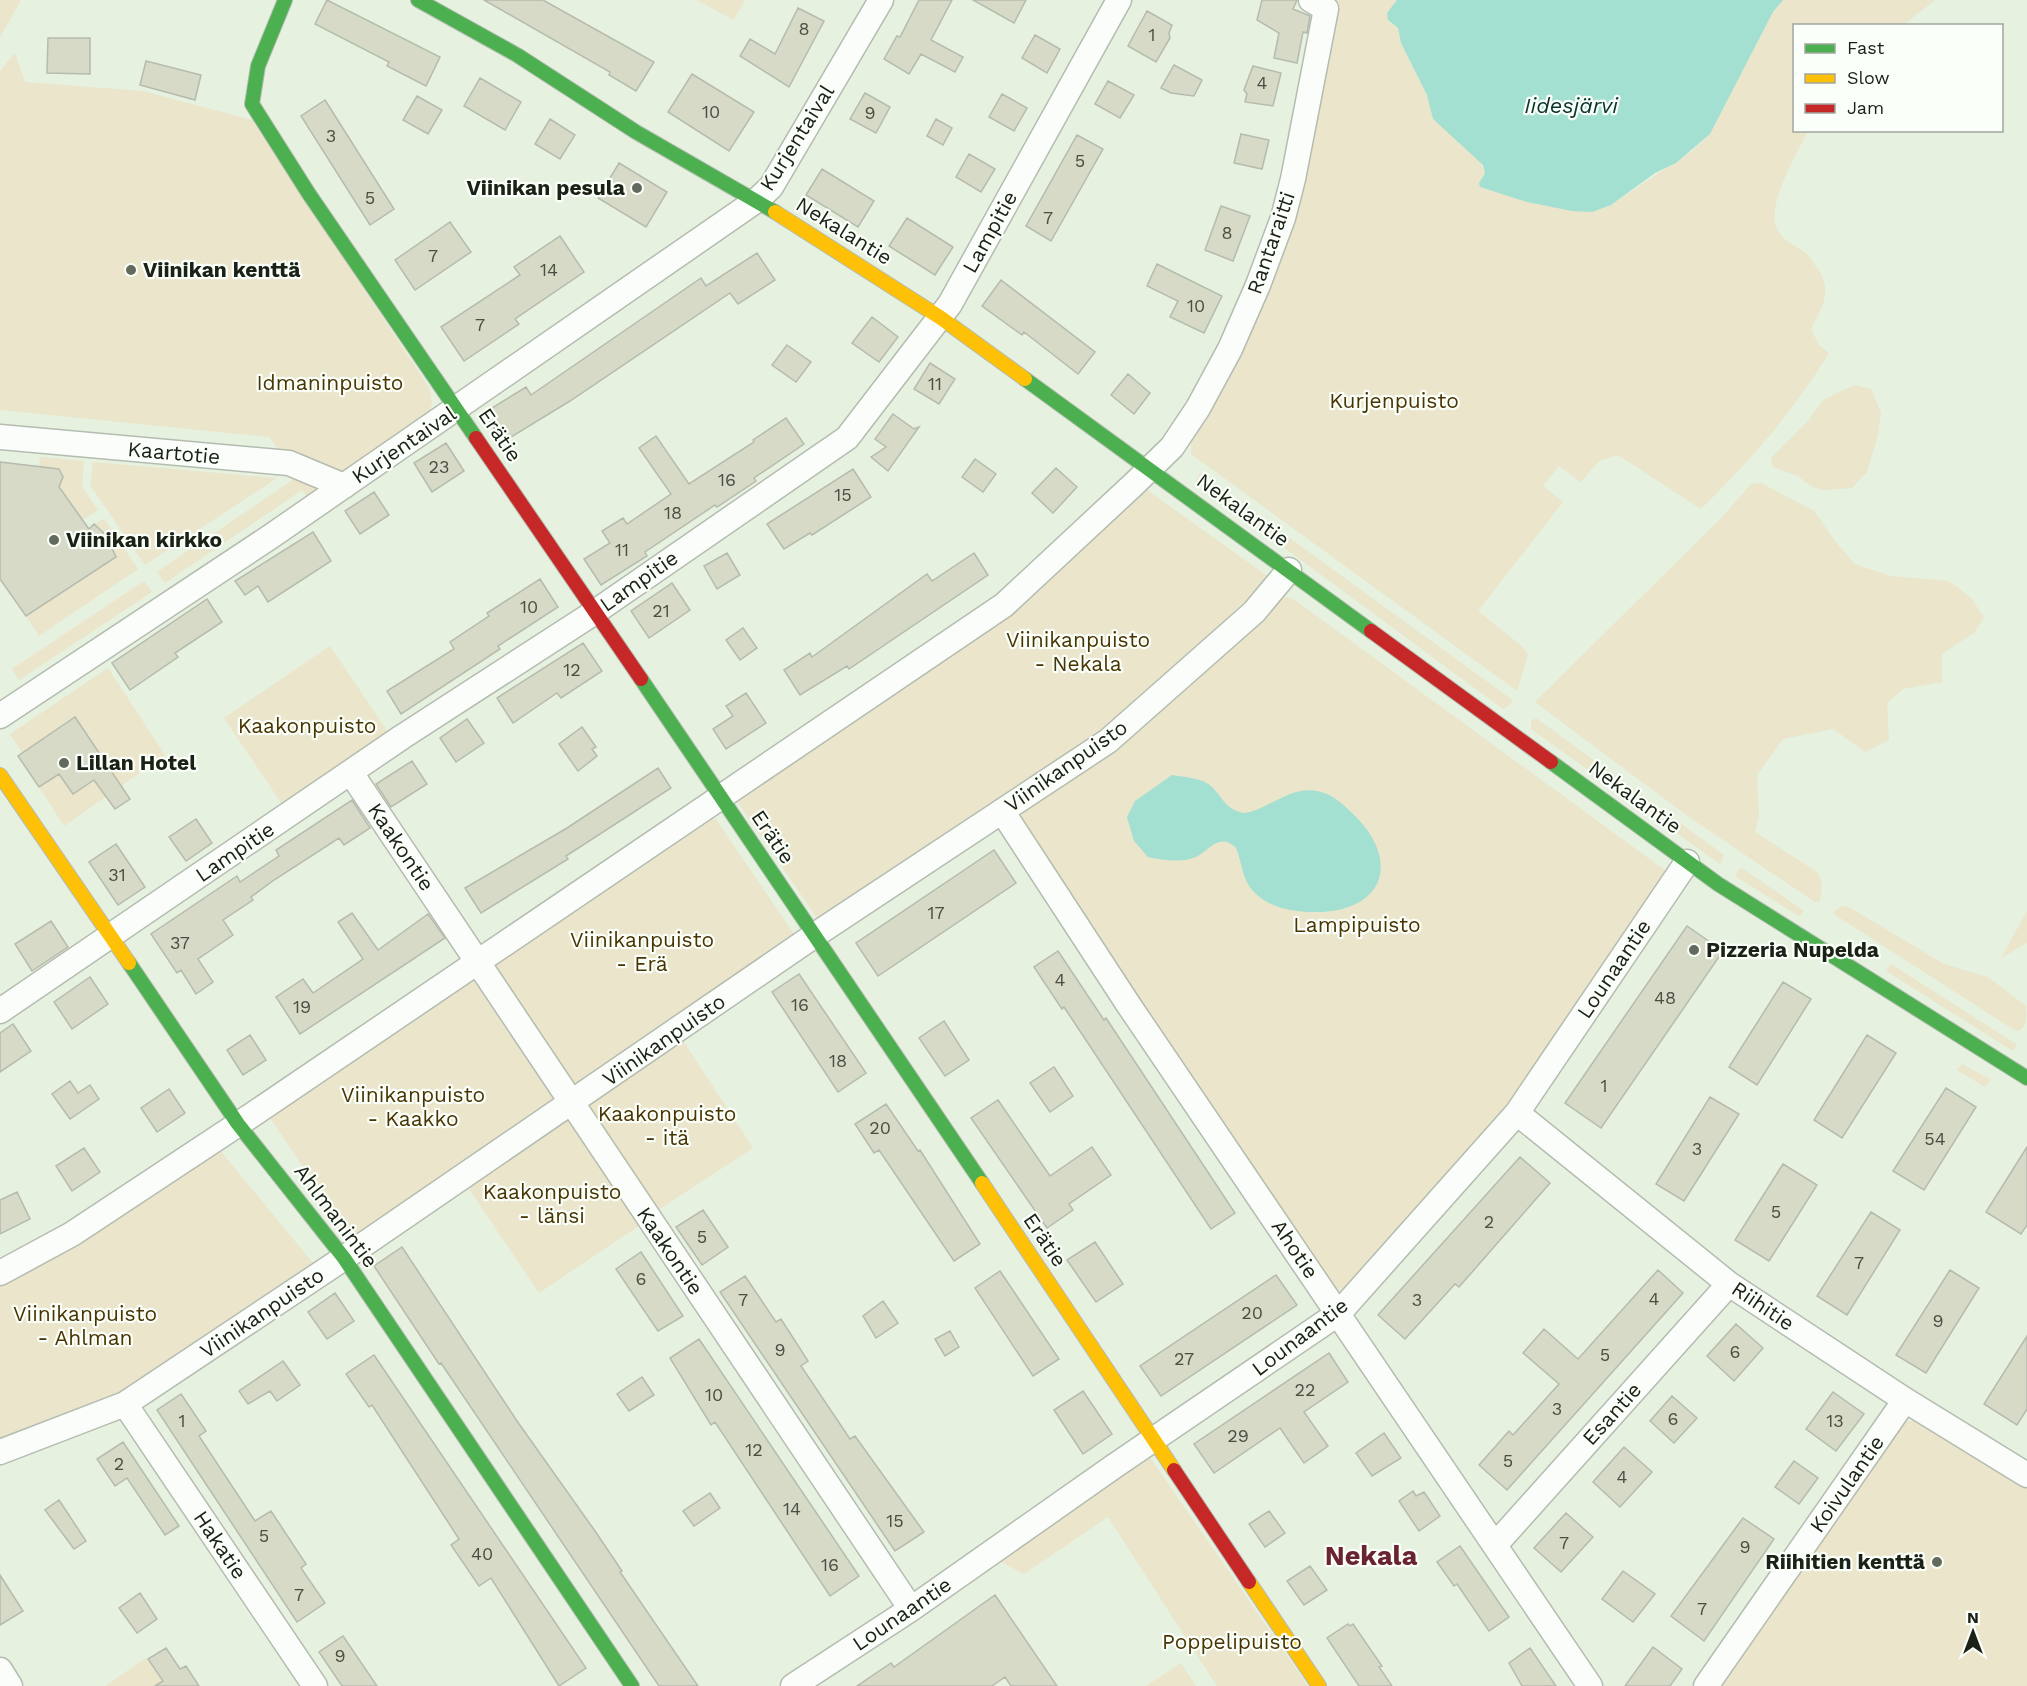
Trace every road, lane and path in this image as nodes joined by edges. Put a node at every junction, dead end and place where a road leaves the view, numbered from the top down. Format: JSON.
{"nodes":[{"id":1,"x":285,"y":0,"type":"edge"},
{"id":2,"x":418,"y":0,"type":"edge"},
{"id":3,"x":881,"y":0,"type":"edge"},
{"id":4,"x":1119,"y":0,"type":"edge"},
{"id":5,"x":1311,"y":0,"type":"edge"},
{"id":6,"x":757,"y":200,"type":"junction"},
{"id":7,"x":941,"y":318,"type":"junction"},
{"id":8,"x":458,"y":409,"type":"junction"},
{"id":9,"x":0,"y":437,"type":"edge"},
{"id":10,"x":1150,"y":468,"type":"junction"},
{"id":11,"x":344,"y":486,"type":"junction"},
{"id":12,"x":1289,"y":570,"type":"junction"},
{"id":13,"x":595,"y":612,"type":"junction"},
{"id":14,"x":0,"y":716,"type":"edge"},
{"id":15,"x":351,"y":773,"type":"junction"},
{"id":16,"x":0,"y":776,"type":"edge"},
{"id":17,"x":722,"y":797,"type":"junction"},
{"id":18,"x":1002,"y":811,"type":"junction"},
{"id":19,"x":1688,"y":862,"type":"junction"},
{"id":20,"x":815,"y":935,"type":"junction"},
{"id":21,"x":111,"y":936,"type":"junction"},
{"id":22,"x":478,"y":962,"type":"junction"},
{"id":23,"x":0,"y":1011,"type":"edge"},
{"id":24,"x":2027,"y":1078,"type":"edge"},
{"id":25,"x":571,"y":1104,"type":"junction"},
{"id":26,"x":1517,"y":1113,"type":"junction"},
{"id":27,"x":238,"y":1124,"type":"junction"},
{"id":28,"x":344,"y":1258,"type":"junction"},
{"id":29,"x":0,"y":1273,"type":"edge"},
{"id":30,"x":1729,"y":1284,"type":"junction"},
{"id":31,"x":1339,"y":1313,"type":"junction"},
{"id":32,"x":1905,"y":1400,"type":"junction"},
{"id":33,"x":125,"y":1404,"type":"junction"},
{"id":34,"x":1155,"y":1441,"type":"junction"},
{"id":35,"x":0,"y":1452,"type":"edge"},
{"id":36,"x":2027,"y":1475,"type":"edge"},
{"id":37,"x":1496,"y":1544,"type":"junction"},
{"id":38,"x":911,"y":1609,"type":"junction"},
{"id":39,"x":0,"y":1670,"type":"edge"},
{"id":40,"x":10,"y":1686,"type":"edge"},
{"id":41,"x":315,"y":1686,"type":"edge"},
{"id":42,"x":633,"y":1686,"type":"edge"},
{"id":43,"x":793,"y":1686,"type":"edge"},
{"id":44,"x":1319,"y":1686,"type":"edge"},
{"id":45,"x":1590,"y":1686,"type":"edge"},
{"id":46,"x":1706,"y":1686,"type":"edge"}],
"edges":[{"from":1,"to":8,"type":"street","name":"Erätie"},
{"from":2,"to":6,"type":"street","name":"Nekalantie"},
{"from":3,"to":6,"type":"street","name":"Kurjentaival"},
{"from":4,"to":7,"type":"street","name":"Lampitie"},
{"from":5,"to":10,"type":"street","name":"Rantaraitti"},
{"from":6,"to":7,"type":"street","name":"Nekalantie"},
{"from":6,"to":8,"type":"street","name":"Kurjentaival"},
{"from":7,"to":10,"type":"street","name":"Nekalantie"},
{"from":7,"to":13,"type":"street","name":"Lampitie"},
{"from":8,"to":11,"type":"street","name":"Kurjentaival"},
{"from":8,"to":13,"type":"street","name":"Erätie"},
{"from":9,"to":11,"type":"street","name":"Kaartotie"},
{"from":10,"to":12,"type":"street","name":"Nekalantie"},
{"from":10,"to":17,"type":"street"},
{"from":11,"to":14,"type":"street","name":"Kurjentaival"},
{"from":12,"to":18,"type":"street","name":"Viinikanpuisto"},
{"from":12,"to":19,"type":"street","name":"Nekalantie"},
{"from":13,"to":15,"type":"street","name":"Lampitie"},
{"from":13,"to":17,"type":"street","name":"Erätie"},
{"from":15,"to":21,"type":"street","name":"Lampitie"},
{"from":15,"to":22,"type":"street","name":"Kaakontie"},
{"from":16,"to":21,"type":"street","name":"Ahlmanintie"},
{"from":17,"to":20,"type":"street","name":"Erätie"},
{"from":17,"to":22,"type":"street"},
{"from":18,"to":20,"type":"street","name":"Viinikanpuisto"},
{"from":18,"to":31,"type":"street","name":"Ahotie"},
{"from":19,"to":24,"type":"street","name":"Nekalantie"},
{"from":19,"to":26,"type":"street","name":"Lounaantie"},
{"from":20,"to":25,"type":"street","name":"Viinikanpuisto"},
{"from":20,"to":34,"type":"street","name":"Erätie"},
{"from":21,"to":23,"type":"street","name":"Lampitie"},
{"from":21,"to":27,"type":"street","name":"Ahlmanintie"},
{"from":22,"to":25,"type":"street","name":"Kaakontie"},
{"from":22,"to":27,"type":"street"},
{"from":25,"to":28,"type":"street","name":"Viinikanpuisto"},
{"from":25,"to":38,"type":"street","name":"Kaakontie"},
{"from":26,"to":30,"type":"street","name":"Riihitie"},
{"from":26,"to":31,"type":"street","name":"Lounaantie"},
{"from":27,"to":28,"type":"street","name":"Ahlmanintie"},
{"from":27,"to":29,"type":"street"},
{"from":28,"to":33,"type":"street","name":"Viinikanpuisto"},
{"from":28,"to":42,"type":"street","name":"Ahlmanintie"},
{"from":30,"to":32,"type":"street","name":"Riihitie"},
{"from":30,"to":37,"type":"street","name":"Esantie"},
{"from":31,"to":34,"type":"street","name":"Lounaantie"},
{"from":31,"to":37,"type":"street","name":"Ahotie"},
{"from":32,"to":36,"type":"street","name":"Riihitie"},
{"from":32,"to":46,"type":"street","name":"Koivulantie"},
{"from":33,"to":35,"type":"street","name":"Viinikanpuisto"},
{"from":33,"to":41,"type":"street","name":"Hakatie"},
{"from":34,"to":38,"type":"street","name":"Lounaantie"},
{"from":34,"to":44,"type":"street","name":"Erätie"},
{"from":37,"to":45,"type":"street","name":"Ahotie"},
{"from":38,"to":43,"type":"street","name":"Lounaantie"},
{"from":39,"to":40,"type":"street"}]}
